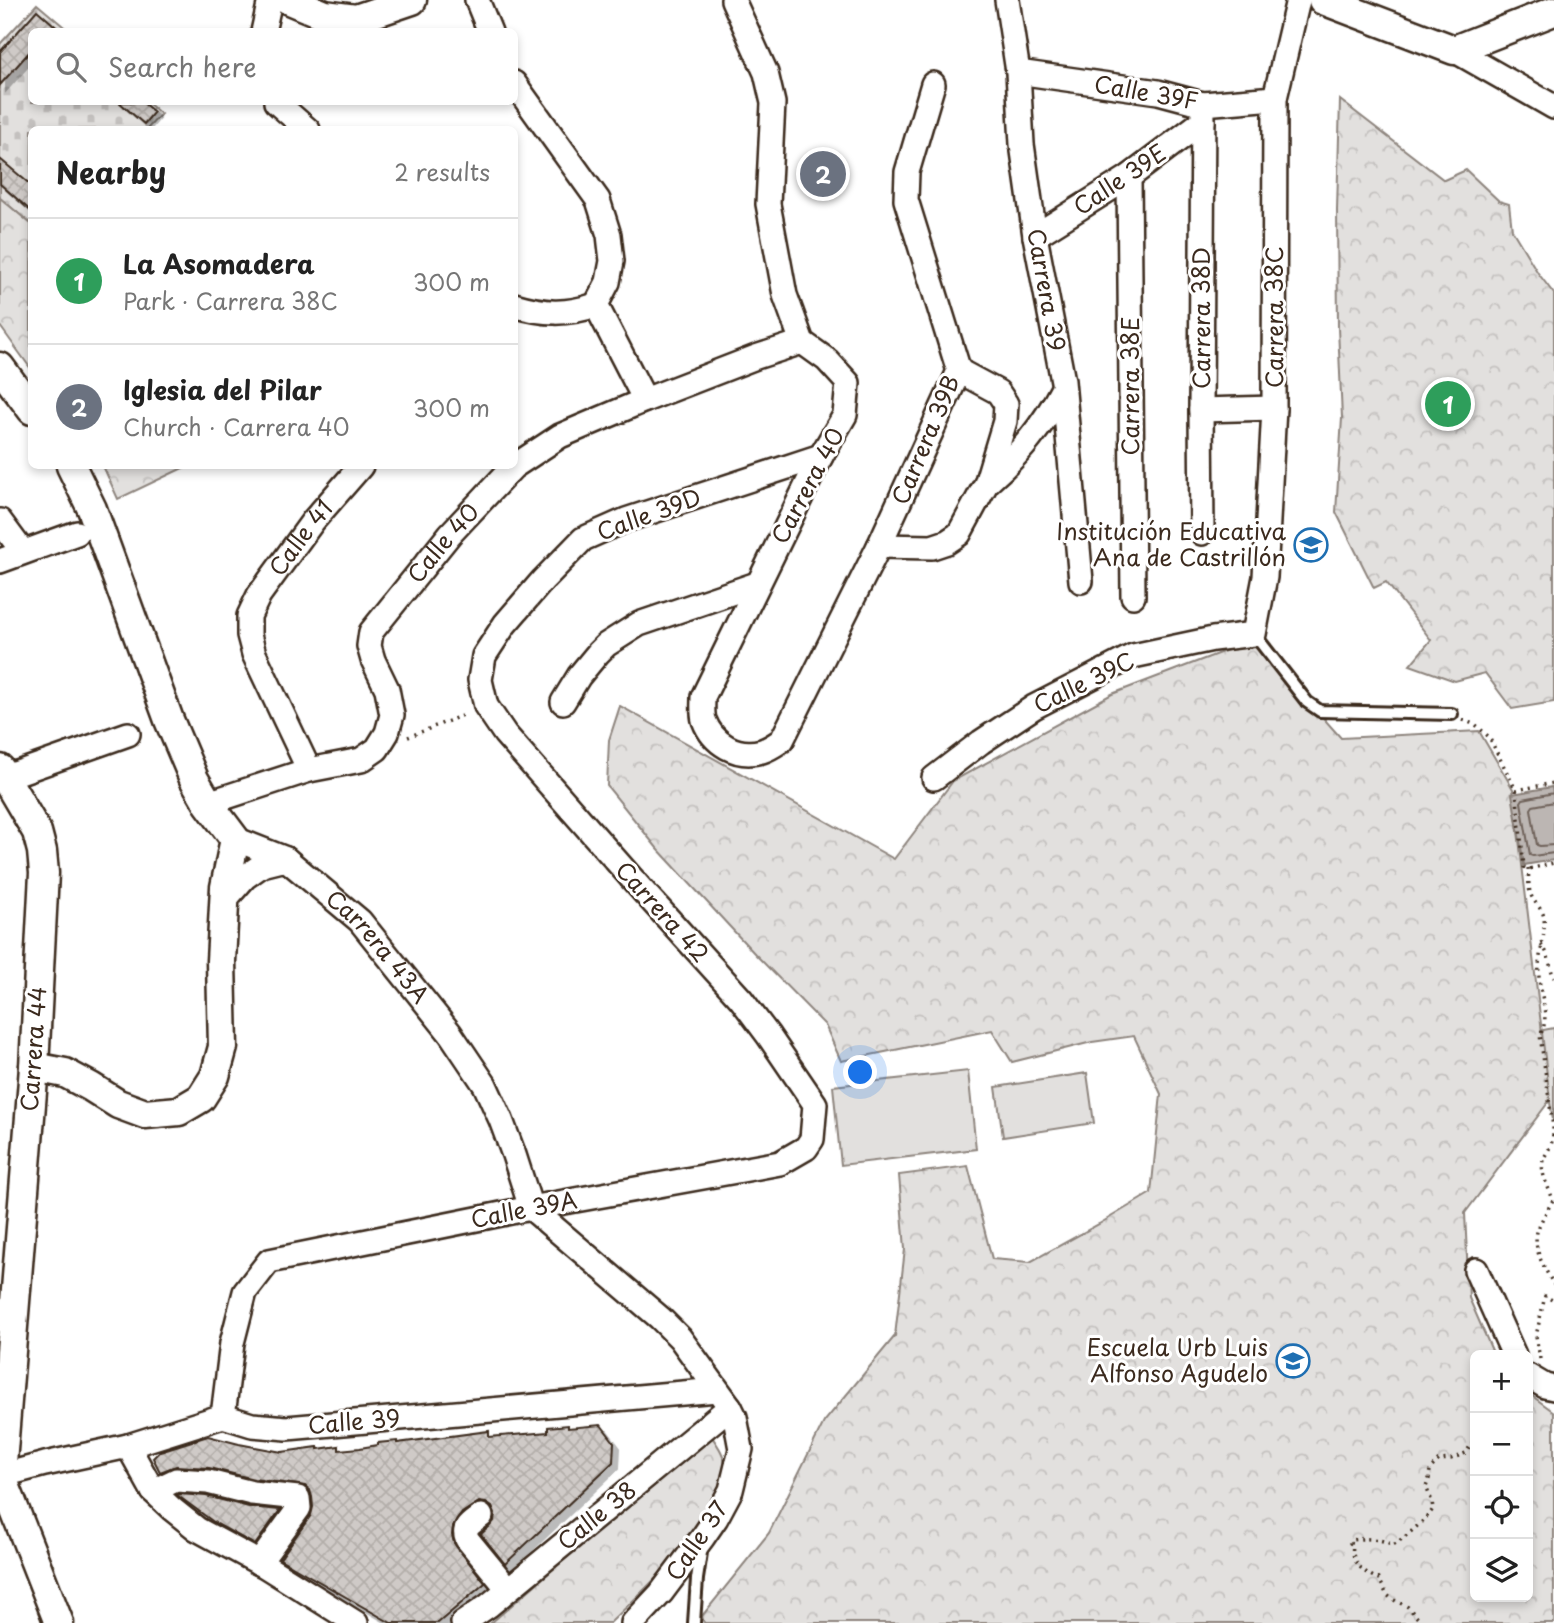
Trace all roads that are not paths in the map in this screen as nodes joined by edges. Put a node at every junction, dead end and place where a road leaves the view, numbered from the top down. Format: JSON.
{"nodes":[{"id":1,"x":270,"y":0,"type":"edge"},
{"id":2,"x":289,"y":0,"type":"edge"},
{"id":3,"x":412,"y":0,"type":"edge"},
{"id":4,"x":477,"y":0,"type":"edge"},
{"id":5,"x":733,"y":0,"type":"edge"},
{"id":6,"x":1007,"y":0,"type":"edge"},
{"id":7,"x":1298,"y":0,"type":"edge"},
{"id":8,"x":1323,"y":0,"type":"edge"},
{"id":9,"x":1554,"y":11,"type":"edge"},
{"id":10,"x":263,"y":28,"type":"edge"},
{"id":11,"x":488,"y":28,"type":"edge"},
{"id":12,"x":1454,"y":50,"type":"junction"},
{"id":13,"x":1018,"y":72,"type":"junction"},
{"id":14,"x":933,"y":84,"type":"dead end"},
{"id":15,"x":518,"y":89,"type":"edge"},
{"id":16,"x":1275,"y":98,"type":"junction"},
{"id":17,"x":279,"y":105,"type":"edge"},
{"id":18,"x":1554,"y":107,"type":"edge"},
{"id":19,"x":1203,"y":112,"type":"junction"},
{"id":20,"x":303,"y":126,"type":"edge"},
{"id":21,"x":1129,"y":177,"type":"junction"},
{"id":22,"x":1035,"y":236,"type":"junction"},
{"id":23,"x":596,"y":305,"type":"junction"},
{"id":24,"x":518,"y":306,"type":"edge"},
{"id":25,"x":802,"y":342,"type":"junction"},
{"id":26,"x":0,"y":367,"type":"edge"},
{"id":27,"x":959,"y":371,"type":"junction"},
{"id":28,"x":1063,"y":388,"type":"junction"},
{"id":29,"x":645,"y":400,"type":"junction"},
{"id":30,"x":28,"y":405,"type":"edge"},
{"id":31,"x":1274,"y":408,"type":"junction"},
{"id":32,"x":1201,"y":410,"type":"junction"},
{"id":33,"x":821,"y":456,"type":"junction"},
{"id":34,"x":518,"y":464,"type":"edge"},
{"id":35,"x":73,"y":469,"type":"edge"},
{"id":36,"x":358,"y":469,"type":"edge"},
{"id":37,"x":511,"y":469,"type":"edge"},
{"id":38,"x":986,"y":484,"type":"junction"},
{"id":39,"x":0,"y":521,"type":"edge"},
{"id":40,"x":77,"y":533,"type":"dead end"},
{"id":41,"x":1202,"y":533,"type":"dead end"},
{"id":42,"x":879,"y":546,"type":"junction"},
{"id":43,"x":23,"y":552,"type":"junction"},
{"id":44,"x":0,"y":561,"type":"edge"},
{"id":45,"x":1081,"y":581,"type":"dead end"},
{"id":46,"x":757,"y":584,"type":"junction"},
{"id":47,"x":1133,"y":596,"type":"dead end"},
{"id":48,"x":1254,"y":634,"type":"junction"},
{"id":49,"x":484,"y":656,"type":"joint"},
{"id":50,"x":703,"y":697,"type":"joint"},
{"id":51,"x":563,"y":702,"type":"dead end"},
{"id":52,"x":1455,"y":716,"type":"road end"},
{"id":53,"x":128,"y":734,"type":"dead end"},
{"id":54,"x":309,"y":770,"type":"junction"},
{"id":55,"x":2,"y":775,"type":"edge"},
{"id":56,"x":934,"y":778,"type":"dead end"},
{"id":57,"x":208,"y":803,"type":"junction"},
{"id":58,"x":235,"y":838,"type":"junction"},
{"id":59,"x":286,"y":859,"type":"junction"},
{"id":60,"x":225,"y":901,"type":"junction"},
{"id":61,"x":34,"y":1067,"type":"junction"},
{"id":62,"x":780,"y":1163,"type":"joint"},
{"id":63,"x":531,"y":1208,"type":"junction"},
{"id":64,"x":1476,"y":1270,"type":"dead end"},
{"id":65,"x":1512,"y":1350,"type":"edge"},
{"id":66,"x":1533,"y":1379,"type":"edge"},
{"id":67,"x":1554,"y":1388,"type":"edge"},
{"id":68,"x":723,"y":1399,"type":"junction"},
{"id":69,"x":4,"y":1400,"type":"edge"},
{"id":70,"x":223,"y":1416,"type":"junction"},
{"id":71,"x":128,"y":1446,"type":"junction"},
{"id":72,"x":1,"y":1476,"type":"edge"},
{"id":73,"x":153,"y":1492,"type":"junction"},
{"id":74,"x":481,"y":1516,"type":"dead end"},
{"id":75,"x":703,"y":1537,"type":"junction"},
{"id":76,"x":259,"y":1563,"type":"junction"},
{"id":77,"x":509,"y":1589,"type":"junction"},
{"id":78,"x":59,"y":1623,"type":"edge"},
{"id":79,"x":356,"y":1623,"type":"edge"},
{"id":80,"x":463,"y":1623,"type":"edge"},
{"id":81,"x":632,"y":1623,"type":"edge"},
{"id":82,"x":694,"y":1623,"type":"edge"}],
"edges":[{"from":1,"to":10,"type":"street"},
{"from":2,"to":3,"type":"street"},
{"from":4,"to":11,"type":"street"},
{"from":5,"to":25,"type":"street"},
{"from":6,"to":13,"type":"street","name":"Carrera 39"},
{"from":7,"to":16,"type":"street","name":"Carrera 38C"},
{"from":8,"to":12,"type":"street"},
{"from":9,"to":12,"type":"street"},
{"from":12,"to":18,"type":"street"},
{"from":13,"to":19,"type":"street","name":"Calle 39F"},
{"from":13,"to":22,"type":"street","name":"Carrera 39"},
{"from":14,"to":27,"type":"street","name":"Carrera 39B"},
{"from":15,"to":23,"type":"street"},
{"from":16,"to":19,"type":"street","name":"Calle 39F"},
{"from":16,"to":31,"type":"street","name":"Carrera 38C"},
{"from":17,"to":20,"type":"street"},
{"from":19,"to":21,"type":"street","name":"Calle 39E"},
{"from":19,"to":32,"type":"street","name":"Carrera 38D"},
{"from":21,"to":22,"type":"street","name":"Calle 39E"},
{"from":21,"to":47,"type":"street","name":"Carrera 38E"},
{"from":22,"to":28,"type":"street","name":"Carrera 39"},
{"from":23,"to":24,"type":"street"},
{"from":23,"to":29,"type":"street"},
{"from":25,"to":29,"type":"street","name":"Calle 40"},
{"from":25,"to":33,"type":"street","name":"Carrera 40"},
{"from":26,"to":30,"type":"street"},
{"from":27,"to":38,"type":"street"},
{"from":27,"to":42,"type":"street","name":"Carrera 39B"},
{"from":28,"to":38,"type":"street"},
{"from":28,"to":45,"type":"street","name":"Carrera 39"},
{"from":29,"to":34,"type":"street","name":"Calle 40"},
{"from":31,"to":32,"type":"street"},
{"from":31,"to":48,"type":"street","name":"Carrera 38C"},
{"from":32,"to":41,"type":"street","name":"Carrera 38D"},
{"from":33,"to":46,"type":"street","name":"Carrera 40"},
{"from":33,"to":49,"type":"street","name":"Calle 39D"},
{"from":35,"to":57,"type":"street","name":"Carrera 43A"},
{"from":36,"to":54,"type":"street","name":"Calle 41"},
{"from":37,"to":54,"type":"street","name":"Calle 40"},
{"from":38,"to":42,"type":"street"},
{"from":39,"to":43,"type":"street"},
{"from":40,"to":43,"type":"street"},
{"from":42,"to":50,"type":"street","name":"Carrera 39B"},
{"from":43,"to":44,"type":"street"},
{"from":46,"to":50,"type":"street","name":"Carrera 40"},
{"from":46,"to":51,"type":"street"},
{"from":48,"to":52,"type":"lane"},
{"from":48,"to":56,"type":"street","name":"Calle 39C"},
{"from":49,"to":62,"type":"street","name":"Carrera 42"},
{"from":53,"to":55,"type":"street"},
{"from":54,"to":57,"type":"street"},
{"from":55,"to":61,"type":"street","name":"Carrera 44"},
{"from":57,"to":58,"type":"street","name":"Carrera 43A"},
{"from":58,"to":59,"type":"street","name":"Carrera 43A"},
{"from":58,"to":60,"type":"street"},
{"from":59,"to":60,"type":"street"},
{"from":59,"to":63,"type":"street","name":"Carrera 43A"},
{"from":60,"to":61,"type":"street"},
{"from":61,"to":69,"type":"street","name":"Carrera 44"},
{"from":62,"to":63,"type":"street","name":"Calle 39A"},
{"from":63,"to":68,"type":"street"},
{"from":63,"to":70,"type":"street","name":"Calle 39A"},
{"from":64,"to":65,"type":"street"},
{"from":66,"to":67,"type":"street"},
{"from":68,"to":70,"type":"street","name":"Calle 39"},
{"from":68,"to":75,"type":"street","name":"Calle 37"},
{"from":68,"to":77,"type":"street","name":"Calle 38"},
{"from":69,"to":72,"type":"street","name":"Carrera 44"},
{"from":70,"to":71,"type":"street"},
{"from":71,"to":72,"type":"street"},
{"from":71,"to":73,"type":"street"},
{"from":72,"to":78,"type":"street","name":"Carrera 44"},
{"from":73,"to":76,"type":"street"},
{"from":73,"to":76,"type":"street"},
{"from":74,"to":77,"type":"street"},
{"from":75,"to":81,"type":"street","name":"Calle 37"},
{"from":75,"to":82,"type":"lane"},
{"from":76,"to":79,"type":"street"},
{"from":77,"to":80,"type":"street","name":"Calle 38"}]}
